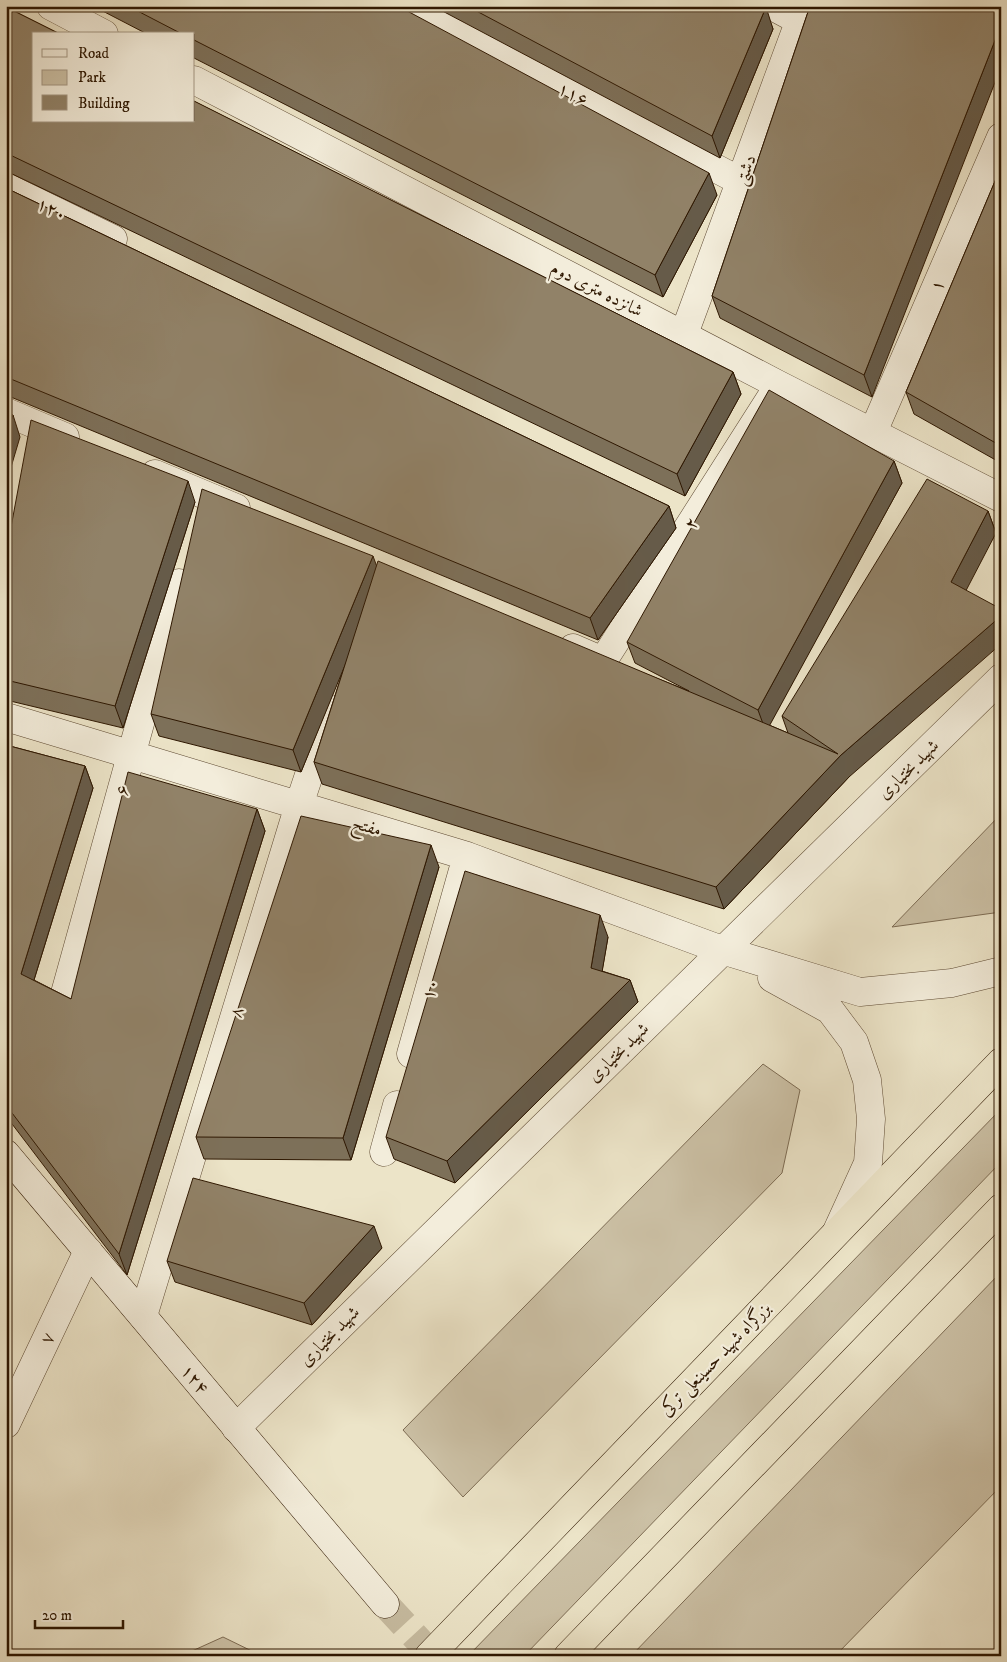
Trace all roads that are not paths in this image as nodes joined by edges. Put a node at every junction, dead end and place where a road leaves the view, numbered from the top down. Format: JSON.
{"nodes":[{"id":1,"x":51,"y":6,"type":"edge"},
{"id":2,"x":405,"y":6,"type":"edge"},
{"id":3,"x":772,"y":6,"type":"edge"},
{"id":4,"x":802,"y":13,"type":"edge"},
{"id":5,"x":100,"y":32,"type":"edge"},
{"id":6,"x":195,"y":81,"type":"edge"},
{"id":7,"x":1001,"y":137,"type":"edge"},
{"id":8,"x":740,"y":181,"type":"junction"},
{"id":9,"x":6,"y":187,"type":"edge"},
{"id":10,"x":131,"y":248,"type":"edge"},
{"id":11,"x":684,"y":334,"type":"junction"},
{"id":12,"x":779,"y":385,"type":"junction"},
{"id":13,"x":6,"y":412,"type":"edge"},
{"id":14,"x":873,"y":432,"type":"junction"},
{"id":15,"x":89,"y":447,"type":"edge"},
{"id":16,"x":937,"y":465,"type":"junction"},
{"id":17,"x":135,"y":466,"type":"edge"},
{"id":18,"x":923,"y":491,"type":"edge"},
{"id":19,"x":1001,"y":498,"type":"edge"},
{"id":20,"x":254,"y":516,"type":"edge"},
{"id":21,"x":180,"y":583,"type":"edge"},
{"id":22,"x":548,"y":638,"type":"edge"},
{"id":23,"x":1001,"y":678,"type":"edge"},
{"id":24,"x":331,"y":709,"type":"edge"},
{"id":25,"x":6,"y":717,"type":"edge"},
{"id":26,"x":132,"y":755,"type":"junction"},
{"id":27,"x":299,"y":805,"type":"junction"},
{"id":28,"x":467,"y":856,"type":"junction"},
{"id":29,"x":722,"y":950,"type":"junction"},
{"id":30,"x":1001,"y":971,"type":"edge"},
{"id":31,"x":64,"y":997,"type":"edge"},
{"id":32,"x":1001,"y":1062,"type":"edge"},
{"id":33,"x":384,"y":1152,"type":"dead end"},
{"id":34,"x":6,"y":1154,"type":"edge"},
{"id":35,"x":1001,"y":1208,"type":"edge"},
{"id":36,"x":836,"y":1233,"type":"junction"},
{"id":37,"x":88,"y":1251,"type":"junction"},
{"id":38,"x":143,"y":1316,"type":"junction"},
{"id":39,"x":6,"y":1424,"type":"edge"},
{"id":40,"x":236,"y":1428,"type":"junction"},
{"id":41,"x":654,"y":1567,"type":"junction"},
{"id":42,"x":385,"y":1604,"type":"tunnel mouth"},
{"id":43,"x":429,"y":1656,"type":"edge"},
{"id":44,"x":568,"y":1656,"type":"edge"},
{"id":45,"x":589,"y":1656,"type":"edge"}],
"edges":[{"from":1,"to":5,"type":"street"},
{"from":2,"to":8,"type":"street","name":"۱۱۶"},
{"from":3,"to":4,"type":"street"},
{"from":4,"to":8,"type":"street","name":"دشتی"},
{"from":6,"to":11,"type":"street","name":"شانزده متری دوم"},
{"from":7,"to":14,"type":"street","name":"۱"},
{"from":8,"to":11,"type":"street","name":"دشتی"},
{"from":9,"to":10,"type":"street","name":"۱۲۰"},
{"from":11,"to":12,"type":"street","name":"شانزده متری دوم"},
{"from":12,"to":14,"type":"street","name":"شانزده متری دوم"},
{"from":12,"to":22,"type":"street","name":"۲"},
{"from":13,"to":15,"type":"street"},
{"from":14,"to":16,"type":"street","name":"شانزده متری دوم"},
{"from":16,"to":18,"type":"street"},
{"from":16,"to":19,"type":"street","name":"شانزده متری دوم"},
{"from":17,"to":20,"type":"street"},
{"from":21,"to":26,"type":"street","name":"۶"},
{"from":23,"to":29,"type":"street","name":"شهید بختیاری"},
{"from":24,"to":27,"type":"street","name":"۸"},
{"from":25,"to":26,"type":"street","name":"مفتح"},
{"from":26,"to":27,"type":"street","name":"مفتح"},
{"from":26,"to":31,"type":"street","name":"۶"},
{"from":27,"to":28,"type":"street","name":"مفتح"},
{"from":27,"to":38,"type":"street","name":"۸"},
{"from":28,"to":29,"type":"street","name":"مفتح"},
{"from":28,"to":33,"type":"street","name":"۱۰"},
{"from":29,"to":30,"type":"street"},
{"from":29,"to":36,"type":"street"},
{"from":29,"to":40,"type":"street","name":"شهید بختیاری"},
{"from":32,"to":36,"type":"highway","name":"بزرگراه شهید حسینعلی ترکی"},
{"from":34,"to":37,"type":"street","name":"۱۲۴"},
{"from":35,"to":41,"type":"highway"},
{"from":36,"to":43,"type":"highway","name":"بزرگراه شهید حسینعلی ترکی"},
{"from":37,"to":38,"type":"street","name":"۱۲۴"},
{"from":37,"to":39,"type":"street","name":"۷"},
{"from":38,"to":40,"type":"street","name":"۱۲۴"},
{"from":40,"to":42,"type":"street","name":"۱۲۴"},
{"from":41,"to":44,"type":"highway"},
{"from":41,"to":45,"type":"highway"}]}
